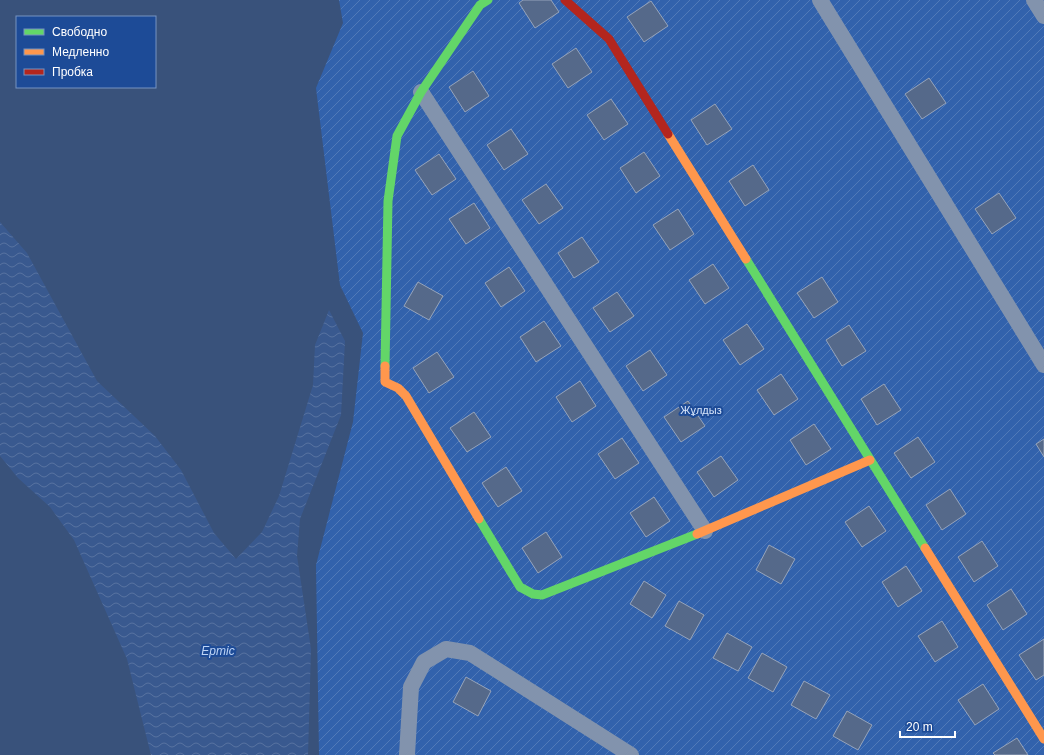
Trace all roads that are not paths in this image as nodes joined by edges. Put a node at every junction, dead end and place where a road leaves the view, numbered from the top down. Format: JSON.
{"nodes":[{"id":1,"x":488,"y":0,"type":"edge"},
{"id":2,"x":565,"y":0,"type":"edge"},
{"id":3,"x":820,"y":0,"type":"edge"},
{"id":4,"x":1034,"y":0,"type":"edge"},
{"id":5,"x":1044,"y":16,"type":"edge"},
{"id":6,"x":421,"y":92,"type":"junction"},
{"id":7,"x":1044,"y":366,"type":"edge"},
{"id":8,"x":870,"y":460,"type":"junction"},
{"id":9,"x":705,"y":532,"type":"junction"},
{"id":10,"x":1044,"y":739,"type":"edge"},
{"id":11,"x":407,"y":755,"type":"edge"},
{"id":12,"x":631,"y":755,"type":"edge"}],
"edges":[{"from":1,"to":6,"type":"street"},
{"from":2,"to":8,"type":"street"},
{"from":3,"to":7,"type":"street"},
{"from":4,"to":5,"type":"street"},
{"from":6,"to":9,"type":"street"},
{"from":6,"to":9,"type":"street"},
{"from":8,"to":9,"type":"street"},
{"from":8,"to":10,"type":"street"},
{"from":11,"to":12,"type":"street"}]}
